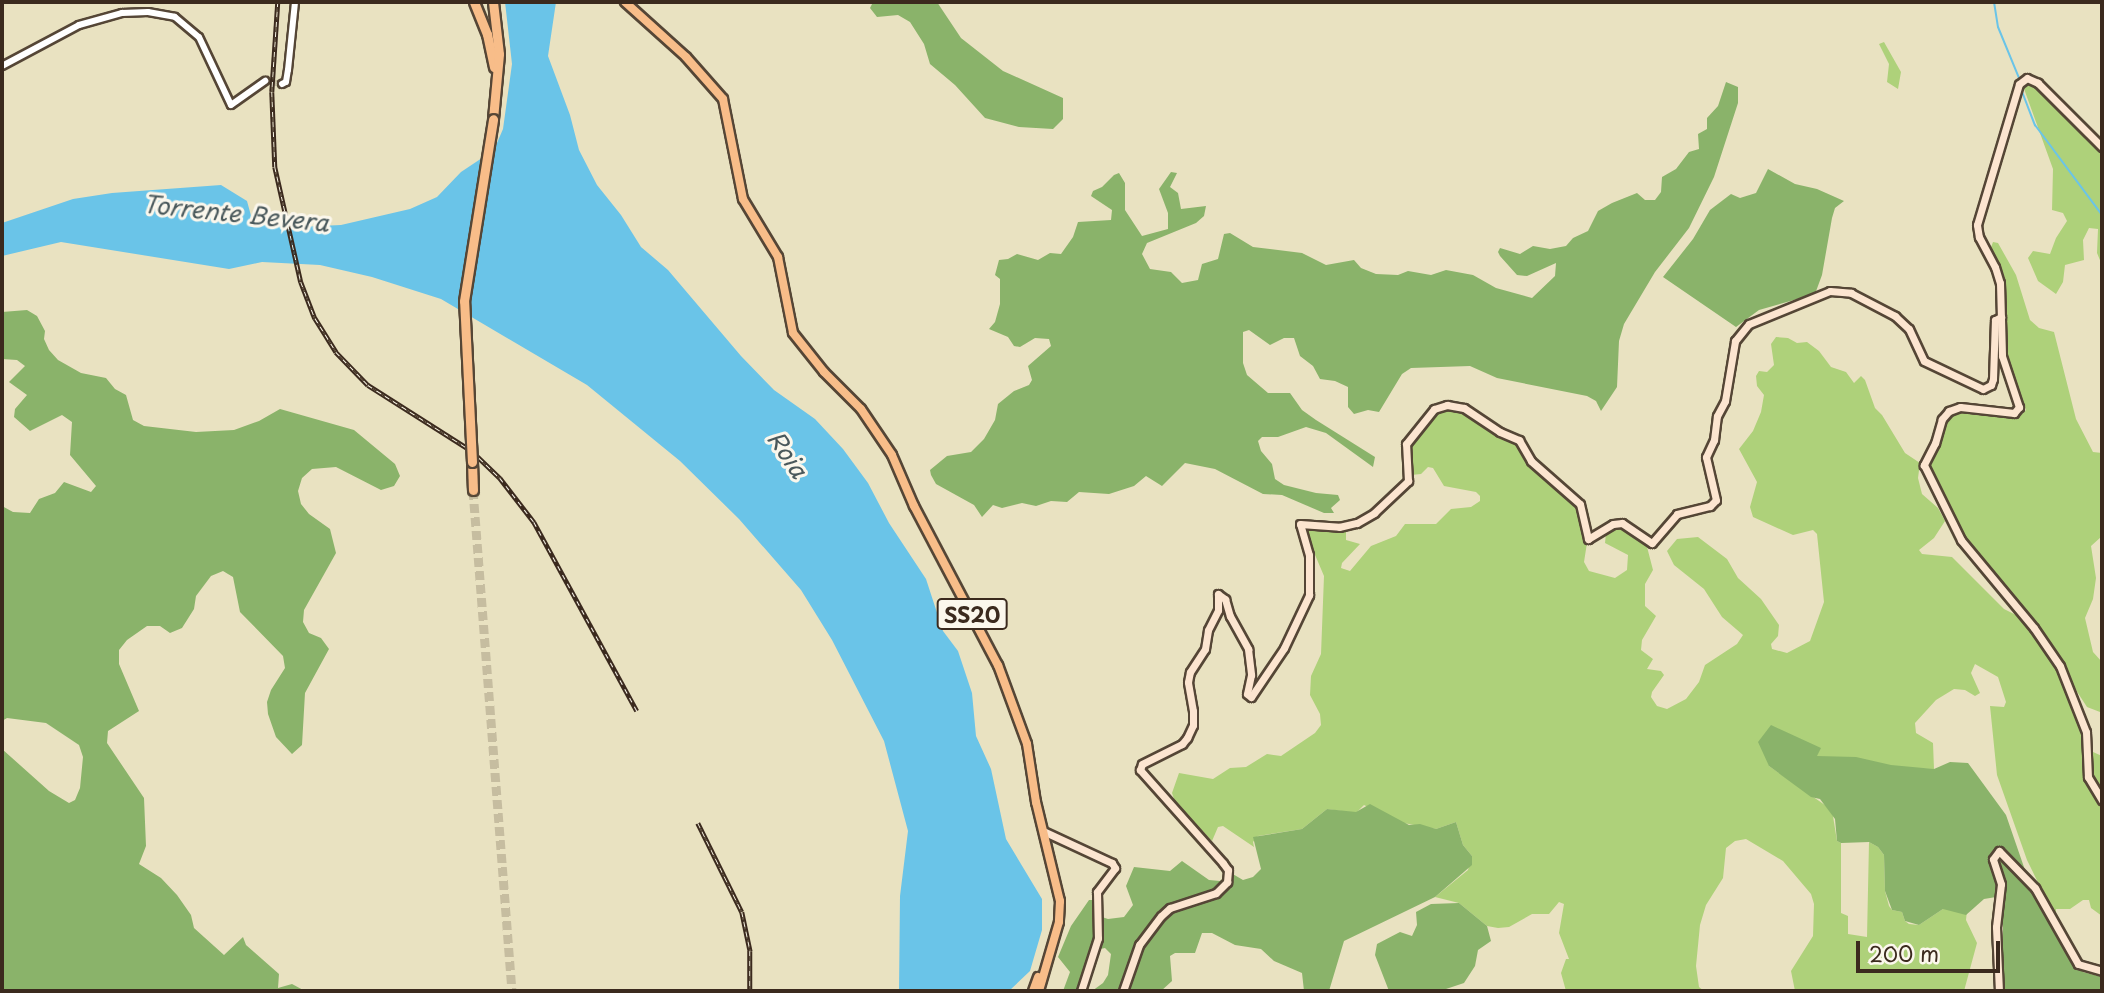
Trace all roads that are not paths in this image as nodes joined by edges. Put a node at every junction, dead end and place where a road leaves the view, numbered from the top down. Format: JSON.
{"nodes":[{"id":1,"x":295,"y":2,"type":"edge"},
{"id":2,"x":474,"y":2,"type":"edge"},
{"id":3,"x":493,"y":2,"type":"edge"},
{"id":4,"x":625,"y":2,"type":"edge"},
{"id":5,"x":2,"y":66,"type":"edge"},
{"id":6,"x":265,"y":81,"type":"dead end"},
{"id":7,"x":282,"y":84,"type":"dead end"},
{"id":8,"x":497,"y":84,"type":"junction"},
{"id":9,"x":2102,"y":147,"type":"edge"},
{"id":10,"x":2001,"y":317,"type":"junction"},
{"id":11,"x":473,"y":490,"type":"tunnel mouth"},
{"id":12,"x":2102,"y":800,"type":"edge"},
{"id":13,"x":1043,"y":831,"type":"junction"},
{"id":14,"x":1059,"y":922,"type":"junction"},
{"id":15,"x":2102,"y":971,"type":"edge"},
{"id":16,"x":1033,"y":991,"type":"edge"},
{"id":17,"x":1041,"y":991,"type":"edge"},
{"id":18,"x":1081,"y":991,"type":"edge"},
{"id":19,"x":1123,"y":991,"type":"edge"},
{"id":20,"x":1999,"y":991,"type":"edge"}],
"edges":[{"from":1,"to":7,"type":"street"},
{"from":2,"to":8,"type":"highway"},
{"from":3,"to":8,"type":"highway"},
{"from":4,"to":13,"type":"main road","number":"SS20"},
{"from":5,"to":6,"type":"street"},
{"from":8,"to":11,"type":"highway","bridge":true},
{"from":9,"to":10,"type":"main road"},
{"from":10,"to":12,"type":"main road"},
{"from":10,"to":19,"type":"main road"},
{"from":13,"to":14,"type":"main road","number":"SS20"},
{"from":13,"to":18,"type":"main road"},
{"from":14,"to":16,"type":"main road"},
{"from":14,"to":17,"type":"main road"},
{"from":15,"to":20,"type":"main road"}]}
